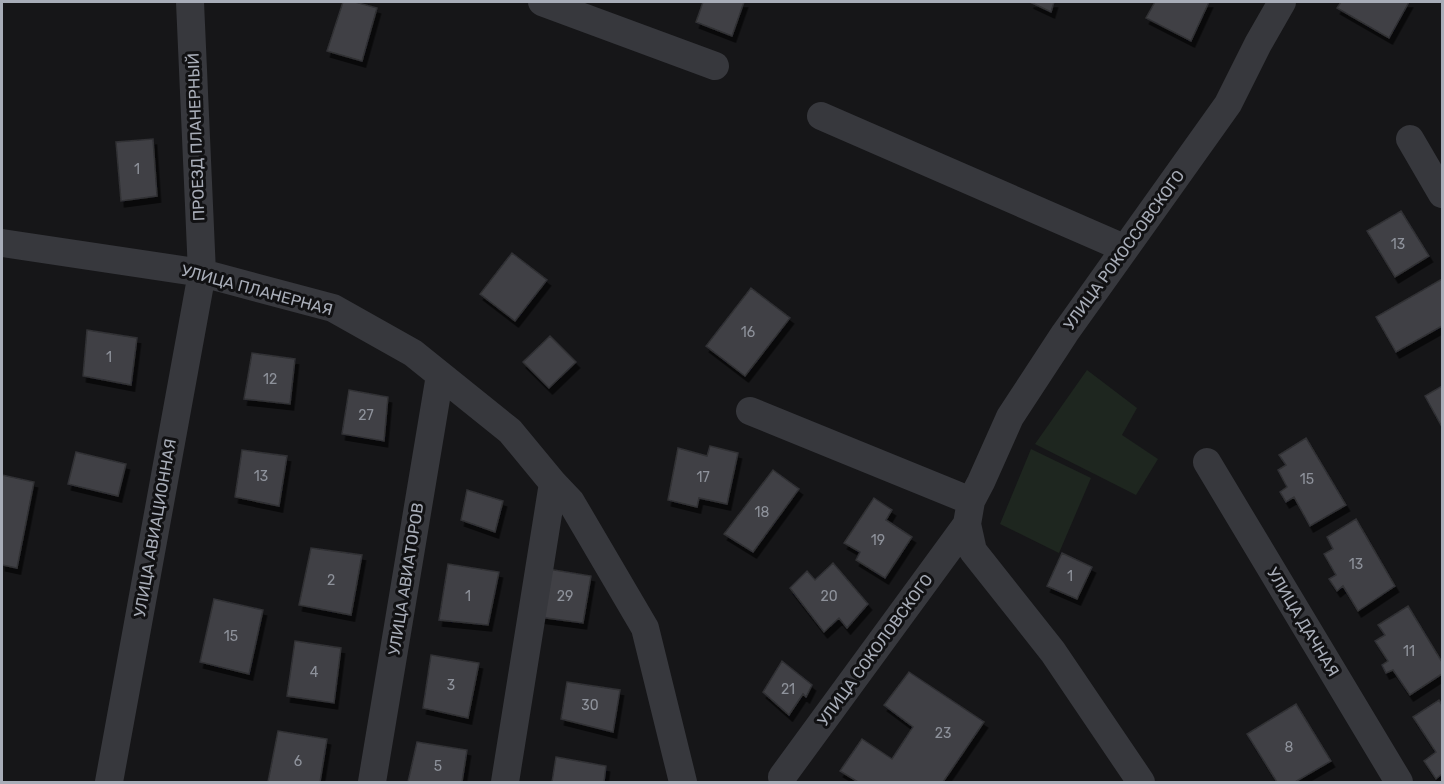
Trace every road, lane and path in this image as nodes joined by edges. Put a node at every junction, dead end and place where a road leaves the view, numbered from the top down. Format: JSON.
{"nodes":[{"id":1,"x":190,"y":2,"type":"edge"},
{"id":2,"x":542,"y":2,"type":"edge"},
{"id":3,"x":1282,"y":2,"type":"edge"},
{"id":4,"x":715,"y":66,"type":"dead end"},
{"id":5,"x":821,"y":116,"type":"dead end"},
{"id":6,"x":1410,"y":139,"type":"dead end"},
{"id":7,"x":1443,"y":194,"type":"edge"},
{"id":8,"x":2,"y":243,"type":"edge"},
{"id":9,"x":1124,"y":248,"type":"junction"},
{"id":10,"x":202,"y":273,"type":"junction"},
{"id":11,"x":440,"y":375,"type":"junction"},
{"id":12,"x":750,"y":411,"type":"dead end"},
{"id":13,"x":1207,"y":462,"type":"dead end"},
{"id":14,"x":553,"y":483,"type":"junction"},
{"id":15,"x":969,"y":512,"type":"junction"},
{"id":16,"x":782,"y":777,"type":"dead end"},
{"id":17,"x":109,"y":783,"type":"edge"},
{"id":18,"x":372,"y":783,"type":"edge"},
{"id":19,"x":506,"y":783,"type":"edge"},
{"id":20,"x":683,"y":783,"type":"edge"},
{"id":21,"x":1141,"y":783,"type":"edge"},
{"id":22,"x":1400,"y":783,"type":"edge"}],
"edges":[{"from":1,"to":10,"type":"street","name":"ПРОЕЗД ПЛАНЕРНЫЙ"},
{"from":2,"to":4,"type":"street"},
{"from":3,"to":9,"type":"street","name":"УЛИЦА РОКОССОВСКОГО"},
{"from":5,"to":9,"type":"street"},
{"from":6,"to":7,"type":"street"},
{"from":8,"to":10,"type":"street","name":"УЛИЦА ПЛАНЕРНАЯ"},
{"from":9,"to":15,"type":"street","name":"УЛИЦА РОКОССОВСКОГО"},
{"from":10,"to":11,"type":"street","name":"УЛИЦА ПЛАНЕРНАЯ"},
{"from":10,"to":17,"type":"street","name":"УЛИЦА АВИАЦИОННАЯ"},
{"from":11,"to":14,"type":"street","name":"УЛИЦА ПЛАНЕРНАЯ"},
{"from":11,"to":18,"type":"street","name":"УЛИЦА АВИАТОРОВ"},
{"from":12,"to":15,"type":"street"},
{"from":13,"to":22,"type":"street","name":"УЛИЦА ДАЧНАЯ"},
{"from":14,"to":19,"type":"street"},
{"from":14,"to":20,"type":"street","name":"УЛИЦА ПЛАНЕРНАЯ"},
{"from":15,"to":16,"type":"street","name":"УЛИЦА СОКОЛОВСКОГО"},
{"from":15,"to":21,"type":"street"}]}
